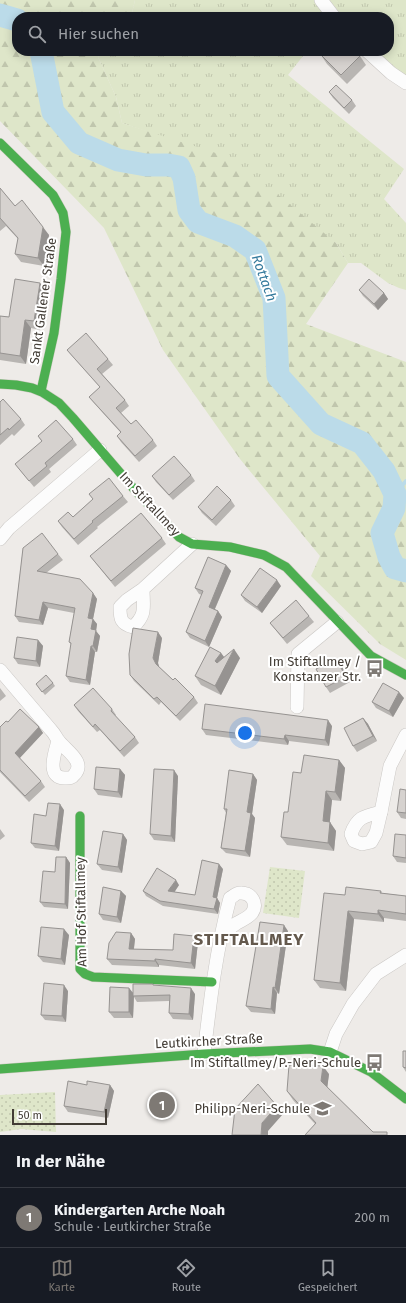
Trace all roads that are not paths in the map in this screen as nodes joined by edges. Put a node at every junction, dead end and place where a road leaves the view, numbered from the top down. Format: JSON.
{"nodes":[{"id":1,"x":321,"y":0,"type":"edge"},
{"id":2,"x":330,"y":12,"type":"edge"},
{"id":3,"x":372,"y":56,"type":"edge"},
{"id":4,"x":406,"y":83,"type":"edge"},
{"id":5,"x":0,"y":143,"type":"edge"},
{"id":6,"x":0,"y":384,"type":"edge"},
{"id":7,"x":41,"y":391,"type":"junction"},
{"id":8,"x":100,"y":450,"type":"junction"},
{"id":9,"x":0,"y":539,"type":"edge"},
{"id":10,"x":192,"y":544,"type":"junction"},
{"id":11,"x":143,"y":589,"type":"dead end"},
{"id":12,"x":337,"y":622,"type":"junction"},
{"id":13,"x":0,"y":670,"type":"edge"},
{"id":14,"x":406,"y":675,"type":"edge"},
{"id":15,"x":297,"y":707,"type":"dead end"},
{"id":16,"x":406,"y":735,"type":"edge"},
{"id":17,"x":58,"y":741,"type":"dead end"},
{"id":18,"x":381,"y":812,"type":"dead end"},
{"id":19,"x":80,"y":816,"type":"dead end"},
{"id":20,"x":221,"y":935,"type":"dead end"},
{"id":21,"x":406,"y":956,"type":"edge"},
{"id":22,"x":212,"y":982,"type":"junction"},
{"id":23,"x":330,"y":1052,"type":"junction"},
{"id":24,"x":204,"y":1054,"type":"junction"},
{"id":25,"x":0,"y":1069,"type":"edge"},
{"id":26,"x":406,"y":1099,"type":"edge"}],
"edges":[{"from":1,"to":2,"type":"street"},
{"from":3,"to":4,"type":"street"},
{"from":5,"to":7,"type":"street","name":"Sankt Gallener Straße"},
{"from":6,"to":7,"type":"street","name":"Im Stiftallmey"},
{"from":7,"to":8,"type":"street","name":"Im Stiftallmey"},
{"from":8,"to":9,"type":"street"},
{"from":8,"to":10,"type":"street","name":"Im Stiftallmey"},
{"from":10,"to":11,"type":"street"},
{"from":10,"to":12,"type":"street","name":"Im Stiftallmey"},
{"from":12,"to":14,"type":"street","name":"Im Stiftallmey"},
{"from":12,"to":15,"type":"street"},
{"from":13,"to":17,"type":"street"},
{"from":16,"to":18,"type":"street"},
{"from":19,"to":22,"type":"street","name":"Am Hof Stiftallmey"},
{"from":20,"to":22,"type":"street"},
{"from":21,"to":23,"type":"street"},
{"from":22,"to":24,"type":"street"},
{"from":23,"to":24,"type":"street","name":"Leutkircher Straße"},
{"from":23,"to":26,"type":"street","name":"Leutkircher Straße"},
{"from":24,"to":25,"type":"street","name":"Leutkircher Straße"}]}
